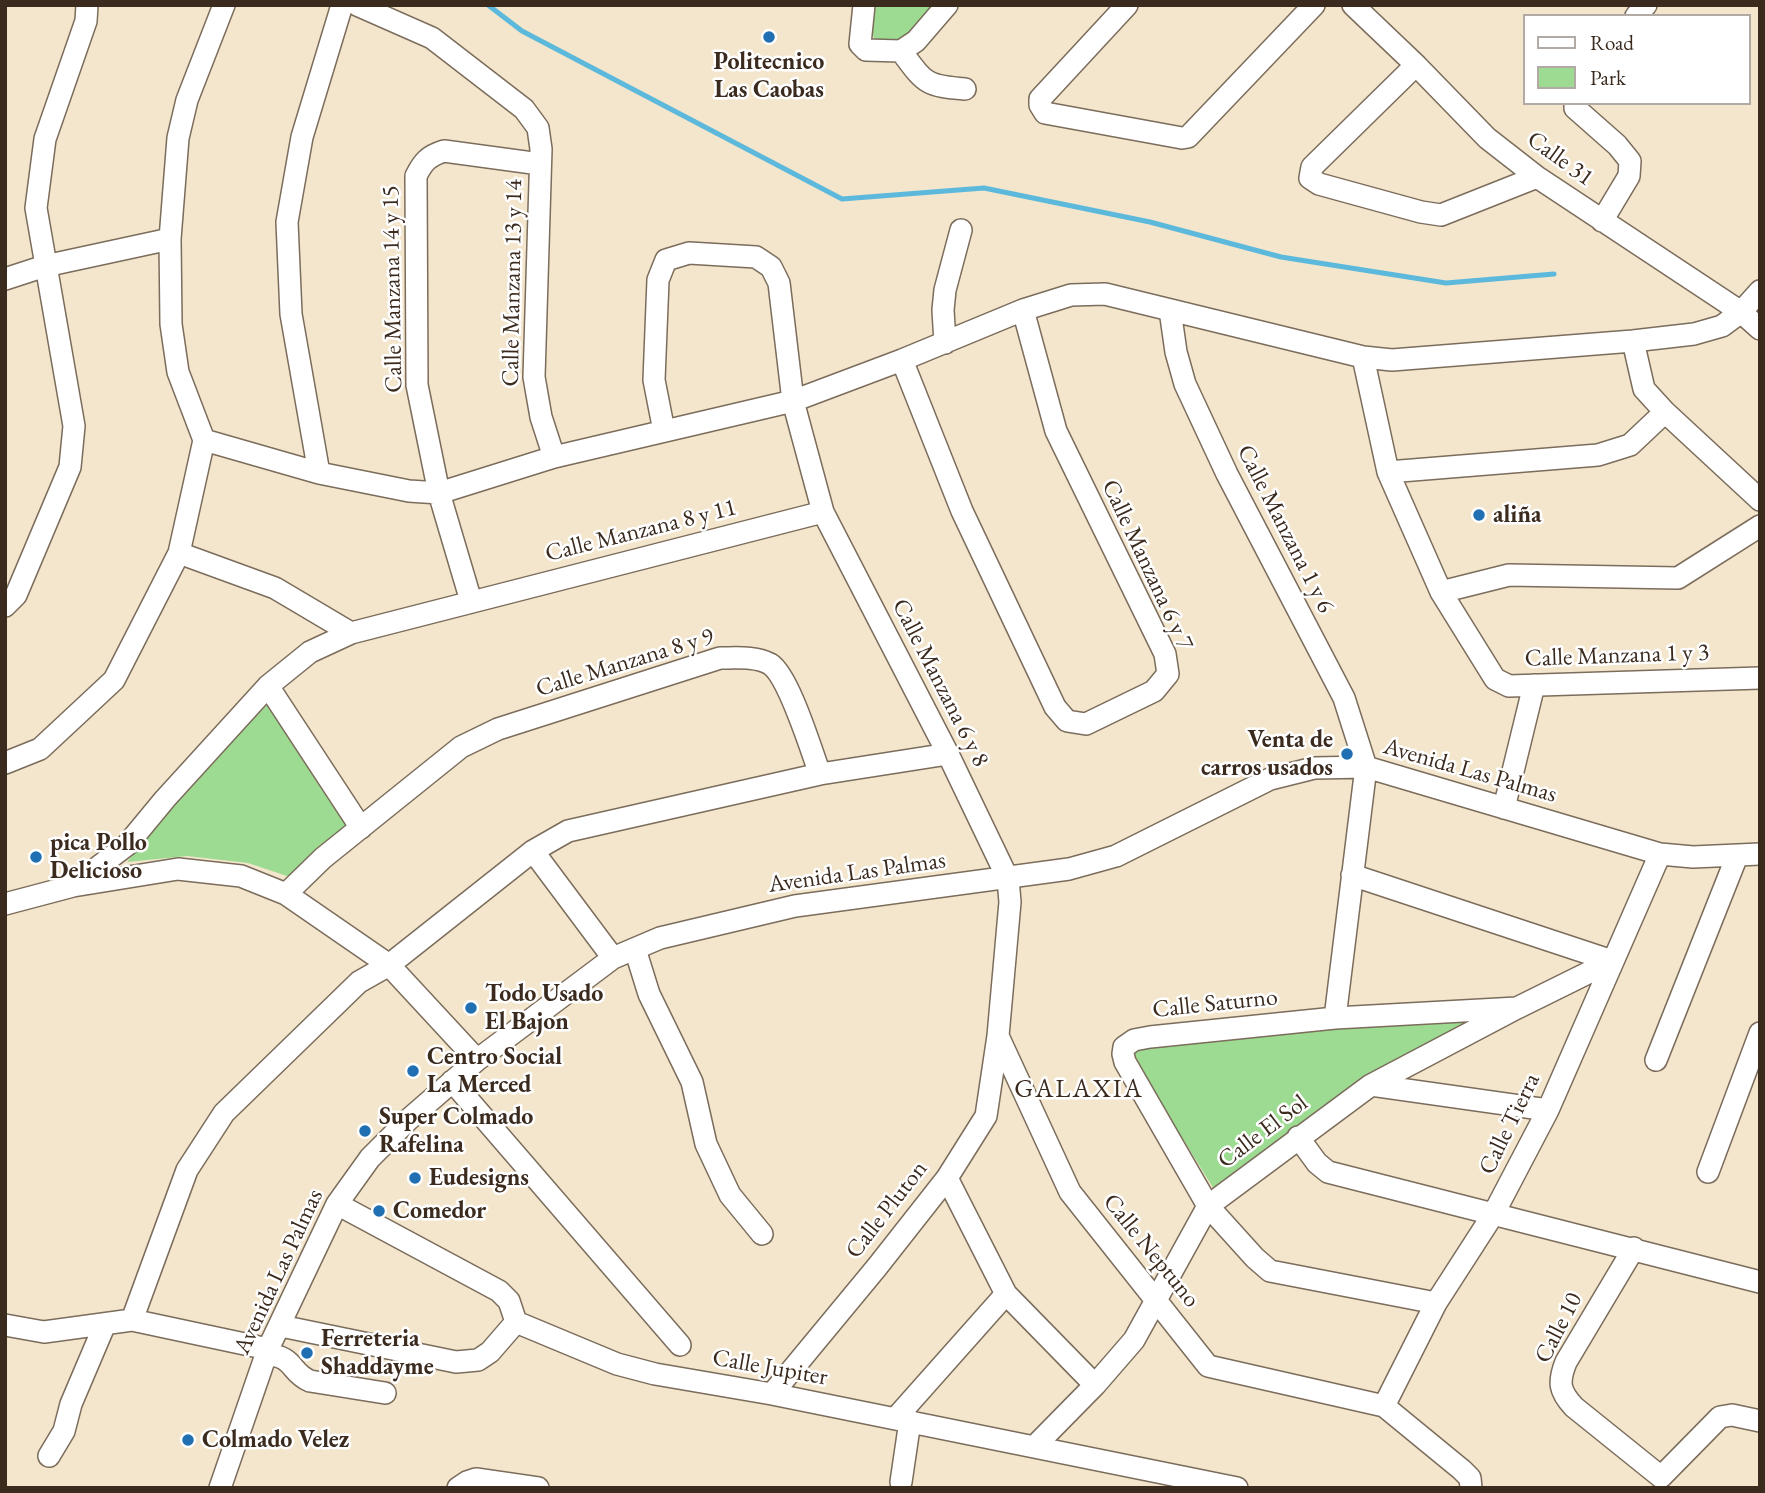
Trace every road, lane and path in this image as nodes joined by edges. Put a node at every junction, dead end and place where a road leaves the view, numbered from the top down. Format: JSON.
{"nodes":[{"id":1,"x":87,"y":5,"type":"edge"},
{"id":2,"x":224,"y":5,"type":"edge"},
{"id":3,"x":342,"y":5,"type":"edge"},
{"id":4,"x":357,"y":5,"type":"edge"},
{"id":5,"x":864,"y":5,"type":"edge"},
{"id":6,"x":947,"y":5,"type":"edge"},
{"id":7,"x":1127,"y":5,"type":"edge"},
{"id":8,"x":1314,"y":5,"type":"edge"},
{"id":9,"x":1353,"y":5,"type":"edge"},
{"id":10,"x":901,"y":51,"type":"junction"},
{"id":11,"x":1416,"y":65,"type":"junction"},
{"id":12,"x":965,"y":89,"type":"dead end"},
{"id":13,"x":1575,"y":105,"type":"edge"},
{"id":14,"x":540,"y":157,"type":"junction"},
{"id":15,"x":1537,"y":177,"type":"junction"},
{"id":16,"x":1602,"y":220,"type":"junction"},
{"id":17,"x":961,"y":230,"type":"dead end"},
{"id":18,"x":170,"y":239,"type":"junction"},
{"id":19,"x":45,"y":266,"type":"junction"},
{"id":20,"x":5,"y":279,"type":"edge"},
{"id":21,"x":1760,"y":292,"type":"edge"},
{"id":22,"x":1023,"y":310,"type":"junction"},
{"id":23,"x":1170,"y":310,"type":"junction"},
{"id":24,"x":1741,"y":312,"type":"junction"},
{"id":25,"x":1760,"y":329,"type":"edge"},
{"id":26,"x":1633,"y":341,"type":"junction"},
{"id":27,"x":945,"y":343,"type":"junction"},
{"id":28,"x":1363,"y":357,"type":"junction"},
{"id":29,"x":902,"y":360,"type":"junction"},
{"id":30,"x":793,"y":401,"type":"junction"},
{"id":31,"x":1665,"y":412,"type":"junction"},
{"id":32,"x":664,"y":431,"type":"junction"},
{"id":33,"x":204,"y":440,"type":"junction"},
{"id":34,"x":554,"y":457,"type":"junction"},
{"id":35,"x":1388,"y":472,"type":"junction"},
{"id":36,"x":319,"y":473,"type":"junction"},
{"id":37,"x":439,"y":493,"type":"junction"},
{"id":38,"x":1760,"y":500,"type":"edge"},
{"id":39,"x":823,"y":512,"type":"junction"},
{"id":40,"x":1760,"y":526,"type":"edge"},
{"id":41,"x":179,"y":553,"type":"junction"},
{"id":42,"x":1441,"y":592,"type":"junction"},
{"id":43,"x":471,"y":601,"type":"junction"},
{"id":44,"x":5,"y":606,"type":"edge"},
{"id":45,"x":351,"y":633,"type":"junction"},
{"id":46,"x":1760,"y":678,"type":"edge"},
{"id":47,"x":1534,"y":685,"type":"junction"},
{"id":48,"x":268,"y":686,"type":"junction"},
{"id":49,"x":948,"y":754,"type":"junction"},
{"id":50,"x":5,"y":763,"type":"edge"},
{"id":51,"x":1366,"y":767,"type":"junction"},
{"id":52,"x":820,"y":774,"type":"junction"},
{"id":53,"x":1504,"y":808,"type":"junction"},
{"id":54,"x":361,"y":828,"type":"junction"},
{"id":55,"x":533,"y":851,"type":"junction"},
{"id":56,"x":1660,"y":854,"type":"junction"},
{"id":57,"x":1760,"y":854,"type":"edge"},
{"id":58,"x":1737,"y":856,"type":"junction"},
{"id":59,"x":1352,"y":875,"type":"junction"},
{"id":60,"x":1008,"y":878,"type":"junction"},
{"id":61,"x":73,"y":886,"type":"junction"},
{"id":62,"x":286,"y":894,"type":"junction"},
{"id":63,"x":6,"y":903,"type":"edge"},
{"id":64,"x":635,"y":949,"type":"junction"},
{"id":65,"x":612,"y":958,"type":"junction"},
{"id":66,"x":1612,"y":961,"type":"junction"},
{"id":67,"x":388,"y":965,"type":"junction"},
{"id":68,"x":1517,"y":1007,"type":"junction"},
{"id":69,"x":1335,"y":1017,"type":"junction"},
{"id":70,"x":1760,"y":1033,"type":"edge"},
{"id":71,"x":998,"y":1036,"type":"junction"},
{"id":72,"x":477,"y":1059,"type":"junction"},
{"id":73,"x":1656,"y":1059,"type":"dead end"},
{"id":74,"x":452,"y":1081,"type":"junction"},
{"id":75,"x":1371,"y":1085,"type":"junction"},
{"id":76,"x":1548,"y":1110,"type":"junction"},
{"id":77,"x":1298,"y":1137,"type":"junction"},
{"id":78,"x":1708,"y":1172,"type":"dead end"},
{"id":79,"x":947,"y":1178,"type":"junction"},
{"id":80,"x":337,"y":1204,"type":"junction"},
{"id":81,"x":1208,"y":1206,"type":"junction"},
{"id":82,"x":1494,"y":1213,"type":"junction"},
{"id":83,"x":762,"y":1234,"type":"dead end"},
{"id":84,"x":1634,"y":1248,"type":"junction"},
{"id":85,"x":1760,"y":1282,"type":"edge"},
{"id":86,"x":1006,"y":1294,"type":"junction"},
{"id":87,"x":1156,"y":1299,"type":"junction"},
{"id":88,"x":1436,"y":1303,"type":"junction"},
{"id":89,"x":132,"y":1320,"type":"junction"},
{"id":90,"x":516,"y":1322,"type":"junction"},
{"id":91,"x":105,"y":1324,"type":"junction"},
{"id":92,"x":5,"y":1325,"type":"edge"},
{"id":93,"x":281,"y":1326,"type":"junction"},
{"id":94,"x":680,"y":1345,"type":"dead end"},
{"id":95,"x":267,"y":1351,"type":"junction"},
{"id":96,"x":1096,"y":1385,"type":"junction"},
{"id":97,"x":384,"y":1393,"type":"dead end"},
{"id":98,"x":772,"y":1394,"type":"junction"},
{"id":99,"x":1384,"y":1406,"type":"junction"},
{"id":100,"x":902,"y":1420,"type":"junction"},
{"id":101,"x":1760,"y":1422,"type":"edge"},
{"id":102,"x":1035,"y":1446,"type":"junction"},
{"id":103,"x":49,"y":1456,"type":"dead end"},
{"id":104,"x":901,"y":1482,"type":"dead end"},
{"id":105,"x":1662,"y":1482,"type":"edge"},
{"id":106,"x":467,"y":1483,"type":"edge"},
{"id":107,"x":1471,"y":1487,"type":"edge"},
{"id":108,"x":219,"y":1488,"type":"edge"},
{"id":109,"x":538,"y":1488,"type":"edge"},
{"id":110,"x":1237,"y":1488,"type":"edge"}],
"edges":[{"from":1,"to":19,"type":"street"},
{"from":2,"to":18,"type":"street"},
{"from":3,"to":36,"type":"street"},
{"from":4,"to":14,"type":"street"},
{"from":5,"to":10,"type":"street"},
{"from":6,"to":10,"type":"street"},
{"from":7,"to":8,"type":"street"},
{"from":9,"to":11,"type":"street","name":"Calle 31"},
{"from":10,"to":12,"type":"street"},
{"from":11,"to":15,"type":"street","name":"Calle 31"},
{"from":11,"to":15,"type":"street"},
{"from":13,"to":16,"type":"street"},
{"from":14,"to":34,"type":"street","name":"Calle Manzana 13 y 14"},
{"from":14,"to":37,"type":"street","name":"Calle Manzana 14 y 15"},
{"from":15,"to":16,"type":"street","name":"Calle 31"},
{"from":16,"to":24,"type":"street","name":"Calle 31"},
{"from":17,"to":27,"type":"street"},
{"from":18,"to":19,"type":"street"},
{"from":18,"to":33,"type":"street"},
{"from":19,"to":20,"type":"street"},
{"from":19,"to":44,"type":"street"},
{"from":21,"to":24,"type":"street"},
{"from":22,"to":23,"type":"street"},
{"from":22,"to":27,"type":"street"},
{"from":22,"to":29,"type":"street","name":"Calle Manzana 6 y 7"},
{"from":23,"to":28,"type":"street"},
{"from":23,"to":51,"type":"street","name":"Calle Manzana 1 y 6"},
{"from":24,"to":25,"type":"street","name":"Calle 31"},
{"from":24,"to":26,"type":"street"},
{"from":26,"to":28,"type":"street"},
{"from":26,"to":31,"type":"street"},
{"from":27,"to":29,"type":"street"},
{"from":28,"to":35,"type":"street","name":"Calle Manzana 1 y 3"},
{"from":29,"to":30,"type":"street"},
{"from":30,"to":32,"type":"street"},
{"from":30,"to":32,"type":"street","name":"Calle Manzana 6 y 8"},
{"from":30,"to":39,"type":"street","name":"Calle Manzana 6 y 8"},
{"from":31,"to":35,"type":"street"},
{"from":31,"to":38,"type":"street"},
{"from":32,"to":34,"type":"street"},
{"from":33,"to":36,"type":"street"},
{"from":33,"to":41,"type":"street"},
{"from":34,"to":37,"type":"street"},
{"from":35,"to":42,"type":"street","name":"Calle Manzana 1 y 3"},
{"from":36,"to":37,"type":"street"},
{"from":37,"to":43,"type":"street","name":"Calle Manzana 14 y 15"},
{"from":39,"to":43,"type":"street","name":"Calle Manzana 8 y 11"},
{"from":39,"to":49,"type":"street","name":"Calle Manzana 6 y 8"},
{"from":40,"to":42,"type":"street"},
{"from":41,"to":45,"type":"street"},
{"from":41,"to":50,"type":"street"},
{"from":42,"to":47,"type":"street","name":"Calle Manzana 1 y 3"},
{"from":43,"to":45,"type":"street","name":"Calle Manzana 8 y 11"},
{"from":45,"to":48,"type":"street","name":"Calle Manzana 8 y 11"},
{"from":46,"to":47,"type":"street","name":"Calle Manzana 1 y 3"},
{"from":47,"to":53,"type":"street"},
{"from":48,"to":54,"type":"street"},
{"from":48,"to":61,"type":"street","name":"Calle Manzana 8 y 11"},
{"from":49,"to":52,"type":"street"},
{"from":49,"to":60,"type":"street","name":"Calle Manzana 6 y 8"},
{"from":51,"to":53,"type":"street","name":"Avenida Las Palmas"},
{"from":51,"to":59,"type":"street"},
{"from":51,"to":60,"type":"street","name":"Avenida Las Palmas"},
{"from":52,"to":54,"type":"street","name":"Calle Manzana 8 y 9"},
{"from":52,"to":55,"type":"street"},
{"from":53,"to":56,"type":"street","name":"Avenida Las Palmas"},
{"from":54,"to":62,"type":"street","name":"Calle Manzana 8 y 9"},
{"from":55,"to":65,"type":"street"},
{"from":55,"to":67,"type":"street"},
{"from":56,"to":58,"type":"street","name":"Avenida Las Palmas"},
{"from":56,"to":66,"type":"street","name":"Calle Tierra"},
{"from":57,"to":58,"type":"street","name":"Avenida Las Palmas"},
{"from":58,"to":73,"type":"street"},
{"from":59,"to":66,"type":"street"},
{"from":59,"to":69,"type":"street"},
{"from":60,"to":64,"type":"street","name":"Avenida Las Palmas"},
{"from":60,"to":71,"type":"street","name":"Calle Neptuno"},
{"from":61,"to":62,"type":"street"},
{"from":61,"to":63,"type":"street"},
{"from":62,"to":67,"type":"street"},
{"from":64,"to":65,"type":"street","name":"Avenida Las Palmas"},
{"from":64,"to":83,"type":"street"},
{"from":65,"to":72,"type":"street","name":"Avenida Las Palmas"},
{"from":66,"to":68,"type":"street","name":"Calle El Sol"},
{"from":66,"to":76,"type":"street","name":"Calle Tierra"},
{"from":67,"to":72,"type":"street"},
{"from":67,"to":89,"type":"street"},
{"from":68,"to":69,"type":"street"},
{"from":68,"to":75,"type":"street","name":"Calle El Sol"},
{"from":69,"to":81,"type":"street","name":"Calle Saturno"},
{"from":70,"to":78,"type":"street"},
{"from":71,"to":79,"type":"street","name":"Calle Pluton"},
{"from":71,"to":87,"type":"street","name":"Calle Neptuno"},
{"from":72,"to":74,"type":"street","name":"Avenida Las Palmas"},
{"from":74,"to":80,"type":"street","name":"Avenida Las Palmas"},
{"from":74,"to":94,"type":"street"},
{"from":75,"to":76,"type":"street"},
{"from":75,"to":77,"type":"street","name":"Calle El Sol"},
{"from":76,"to":82,"type":"street","name":"Calle Tierra"},
{"from":77,"to":81,"type":"street","name":"Calle El Sol"},
{"from":77,"to":82,"type":"street"},
{"from":79,"to":86,"type":"street"},
{"from":79,"to":98,"type":"street","name":"Calle Pluton"},
{"from":80,"to":90,"type":"street"},
{"from":80,"to":93,"type":"street","name":"Avenida Las Palmas"},
{"from":81,"to":87,"type":"street","name":"Calle El Sol"},
{"from":81,"to":88,"type":"street","name":"Calle Saturno"},
{"from":82,"to":84,"type":"street"},
{"from":82,"to":88,"type":"street","name":"Calle Tierra"},
{"from":84,"to":85,"type":"street"},
{"from":84,"to":105,"type":"street","name":"Calle 10"},
{"from":86,"to":96,"type":"street"},
{"from":86,"to":100,"type":"street"},
{"from":87,"to":96,"type":"street","name":"Calle El Sol"},
{"from":87,"to":99,"type":"street","name":"Calle Neptuno"},
{"from":88,"to":99,"type":"street","name":"Calle Tierra"},
{"from":89,"to":91,"type":"street"},
{"from":89,"to":95,"type":"street"},
{"from":90,"to":93,"type":"street"},
{"from":90,"to":98,"type":"street","name":"Calle Jupiter"},
{"from":91,"to":92,"type":"street"},
{"from":91,"to":103,"type":"street"},
{"from":93,"to":95,"type":"street","name":"Avenida Las Palmas"},
{"from":95,"to":97,"type":"street"},
{"from":95,"to":108,"type":"street","name":"Avenida Las Palmas"},
{"from":96,"to":102,"type":"street","name":"Calle El Sol"},
{"from":98,"to":100,"type":"street","name":"Calle Jupiter"},
{"from":99,"to":107,"type":"street","name":"Calle Neptuno"},
{"from":100,"to":102,"type":"street","name":"Calle Jupiter"},
{"from":100,"to":104,"type":"street"},
{"from":101,"to":105,"type":"street"},
{"from":102,"to":110,"type":"street","name":"Calle Jupiter"},
{"from":106,"to":109,"type":"street"}]}
